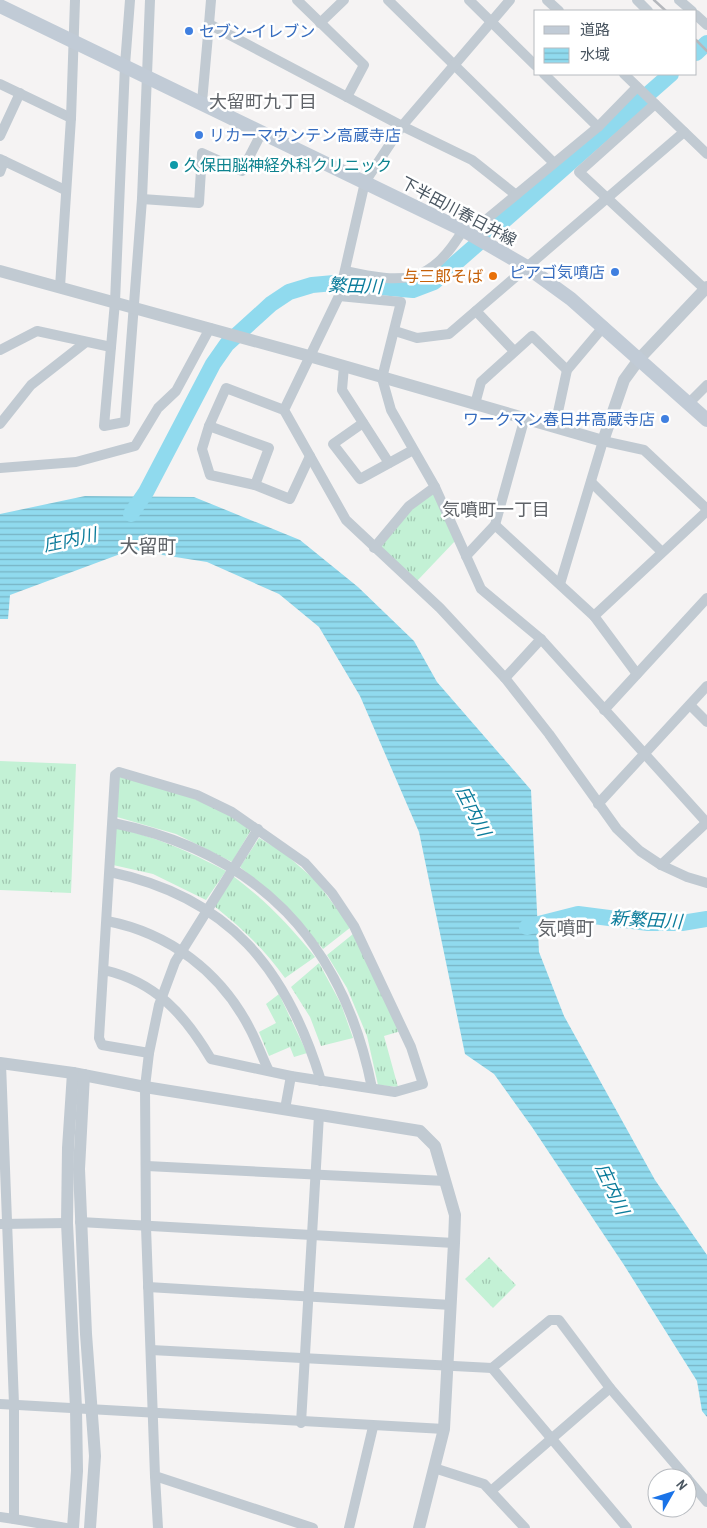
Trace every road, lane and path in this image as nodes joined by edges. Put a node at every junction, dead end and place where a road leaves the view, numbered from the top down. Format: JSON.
{"nodes":[{"id":1,"x":75,"y":0,"type":"edge"},
{"id":2,"x":130,"y":0,"type":"edge"},
{"id":3,"x":150,"y":0,"type":"edge"},
{"id":4,"x":211,"y":0,"type":"edge"},
{"id":5,"x":297,"y":0,"type":"edge"},
{"id":6,"x":344,"y":0,"type":"edge"},
{"id":7,"x":388,"y":0,"type":"edge"},
{"id":8,"x":468,"y":0,"type":"edge"},
{"id":9,"x":510,"y":0,"type":"edge"},
{"id":10,"x":547,"y":0,"type":"edge"},
{"id":11,"x":637,"y":0,"type":"edge"},
{"id":12,"x":680,"y":0,"type":"edge"},
{"id":13,"x":0,"y":6,"type":"edge"},
{"id":14,"x":558,"y":10,"type":"edge"},
{"id":15,"x":647,"y":10,"type":"edge"},
{"id":16,"x":691,"y":10,"type":"edge"},
{"id":17,"x":697,"y":16,"type":"edge"},
{"id":18,"x":491,"y":22,"type":"junction"},
{"id":19,"x":320,"y":23,"type":"junction"},
{"id":20,"x":209,"y":24,"type":"junction"},
{"id":21,"x":707,"y":25,"type":"edge"},
{"id":22,"x":75,"y":42,"type":"junction"},
{"id":23,"x":534,"y":64,"type":"edge"},
{"id":24,"x":125,"y":65,"type":"junction"},
{"id":25,"x":454,"y":65,"type":"junction"},
{"id":26,"x":545,"y":75,"type":"edge"},
{"id":27,"x":625,"y":75,"type":"edge"},
{"id":28,"x":148,"y":76,"type":"junction"},
{"id":29,"x":0,"y":84,"type":"edge"},
{"id":30,"x":638,"y":88,"type":"junction"},
{"id":31,"x":20,"y":93,"type":"junction"},
{"id":32,"x":347,"y":97,"type":"junction"},
{"id":33,"x":202,"y":102,"type":"junction"},
{"id":34,"x":655,"y":104,"type":"junction"},
{"id":35,"x":72,"y":118,"type":"junction"},
{"id":36,"x":402,"y":126,"type":"junction"},
{"id":37,"x":598,"y":127,"type":"junction"},
{"id":38,"x":262,"y":132,"type":"junction"},
{"id":39,"x":684,"y":132,"type":"junction"},
{"id":40,"x":0,"y":136,"type":"edge"},
{"id":41,"x":707,"y":154,"type":"edge"},
{"id":42,"x":2,"y":160,"type":"edge"},
{"id":43,"x":553,"y":162,"type":"junction"},
{"id":44,"x":0,"y":172,"type":"edge"},
{"id":45,"x":365,"y":182,"type":"junction"},
{"id":46,"x":66,"y":190,"type":"junction"},
{"id":47,"x":516,"y":195,"type":"junction"},
{"id":48,"x":608,"y":198,"type":"junction"},
{"id":49,"x":142,"y":199,"type":"junction"},
{"id":50,"x":468,"y":232,"type":"junction"},
{"id":51,"x":527,"y":267,"type":"junction"},
{"id":52,"x":0,"y":271,"type":"edge"},
{"id":53,"x":345,"y":272,"type":"junction"},
{"id":54,"x":60,"y":287,"type":"junction"},
{"id":55,"x":706,"y":289,"type":"edge"},
{"id":56,"x":340,"y":296,"type":"junction"},
{"id":57,"x":115,"y":302,"type":"junction"},
{"id":58,"x":134,"y":307,"type":"junction"},
{"id":59,"x":476,"y":311,"type":"junction"},
{"id":60,"x":604,"y":326,"type":"junction"},
{"id":61,"x":210,"y":328,"type":"junction"},
{"id":62,"x":395,"y":331,"type":"junction"},
{"id":63,"x":86,"y":342,"type":"junction"},
{"id":64,"x":111,"y":347,"type":"junction"},
{"id":65,"x":0,"y":350,"type":"edge"},
{"id":66,"x":514,"y":352,"type":"junction"},
{"id":67,"x":309,"y":356,"type":"junction"},
{"id":68,"x":640,"y":358,"type":"junction"},
{"id":69,"x":344,"y":366,"type":"junction"},
{"id":70,"x":567,"y":370,"type":"junction"},
{"id":71,"x":382,"y":378,"type":"junction"},
{"id":72,"x":707,"y":385,"type":"edge"},
{"id":73,"x":689,"y":403,"type":"junction"},
{"id":74,"x":475,"y":404,"type":"junction"},
{"id":75,"x":284,"y":410,"type":"junction"},
{"id":76,"x":525,"y":417,"type":"junction"},
{"id":77,"x":707,"y":420,"type":"edge"},
{"id":78,"x":363,"y":423,"type":"junction"},
{"id":79,"x":0,"y":424,"type":"edge"},
{"id":80,"x":209,"y":426,"type":"junction"},
{"id":81,"x":555,"y":426,"type":"junction"},
{"id":82,"x":603,"y":441,"type":"junction"},
{"id":83,"x":413,"y":450,"type":"junction"},
{"id":84,"x":310,"y":456,"type":"junction"},
{"id":85,"x":389,"y":463,"type":"junction"},
{"id":86,"x":0,"y":468,"type":"edge"},
{"id":87,"x":591,"y":482,"type":"junction"},
{"id":88,"x":255,"y":485,"type":"junction"},
{"id":89,"x":435,"y":487,"type":"junction"},
{"id":90,"x":707,"y":510,"type":"edge"},
{"id":91,"x":495,"y":524,"type":"junction"},
{"id":92,"x":374,"y":548,"type":"junction"},
{"id":93,"x":662,"y":552,"type":"junction"},
{"id":94,"x":466,"y":556,"type":"junction"},
{"id":95,"x":560,"y":584,"type":"junction"},
{"id":96,"x":707,"y":598,"type":"edge"},
{"id":97,"x":594,"y":616,"type":"junction"},
{"id":98,"x":541,"y":639,"type":"junction"},
{"id":99,"x":637,"y":674,"type":"junction"},
{"id":100,"x":505,"y":678,"type":"junction"},
{"id":101,"x":707,"y":686,"type":"edge"},
{"id":102,"x":690,"y":705,"type":"junction"},
{"id":103,"x":604,"y":710,"type":"junction"},
{"id":104,"x":707,"y":722,"type":"edge"},
{"id":105,"x":644,"y":754,"type":"junction"},
{"id":106,"x":598,"y":804,"type":"junction"},
{"id":107,"x":113,"y":823,"type":"junction"},
{"id":108,"x":707,"y":823,"type":"edge"},
{"id":109,"x":258,"y":829,"type":"junction"},
{"id":110,"x":661,"y":865,"type":"junction"},
{"id":111,"x":232,"y":868,"type":"junction"},
{"id":112,"x":110,"y":872,"type":"junction"},
{"id":113,"x":707,"y":883,"type":"edge"},
{"id":114,"x":208,"y":910,"type":"junction"},
{"id":115,"x":107,"y":921,"type":"junction"},
{"id":116,"x":182,"y":952,"type":"junction"},
{"id":117,"x":104,"y":970,"type":"junction"},
{"id":118,"x":162,"y":998,"type":"junction"},
{"id":119,"x":149,"y":1053,"type":"junction"},
{"id":120,"x":1,"y":1064,"type":"edge"},
{"id":121,"x":269,"y":1071,"type":"junction"},
{"id":122,"x":78,"y":1074,"type":"junction"},
{"id":123,"x":291,"y":1076,"type":"junction"},
{"id":124,"x":321,"y":1081,"type":"junction"},
{"id":125,"x":145,"y":1087,"type":"junction"},
{"id":126,"x":372,"y":1088,"type":"junction"},
{"id":127,"x":285,"y":1109,"type":"junction"},
{"id":128,"x":319,"y":1115,"type":"junction"},
{"id":129,"x":147,"y":1166,"type":"junction"},
{"id":130,"x":317,"y":1176,"type":"junction"},
{"id":131,"x":445,"y":1181,"type":"junction"},
{"id":132,"x":80,"y":1222,"type":"junction"},
{"id":133,"x":67,"y":1223,"type":"junction"},
{"id":134,"x":3,"y":1224,"type":"edge"},
{"id":135,"x":146,"y":1227,"type":"junction"},
{"id":136,"x":313,"y":1236,"type":"junction"},
{"id":137,"x":454,"y":1243,"type":"junction"},
{"id":138,"x":148,"y":1287,"type":"junction"},
{"id":139,"x":309,"y":1298,"type":"junction"},
{"id":140,"x":451,"y":1305,"type":"junction"},
{"id":141,"x":151,"y":1350,"type":"junction"},
{"id":142,"x":306,"y":1360,"type":"junction"},
{"id":143,"x":449,"y":1367,"type":"junction"},
{"id":144,"x":492,"y":1368,"type":"junction"},
{"id":145,"x":610,"y":1388,"type":"junction"},
{"id":146,"x":0,"y":1404,"type":"edge"},
{"id":147,"x":14,"y":1404,"type":"junction"},
{"id":148,"x":76,"y":1408,"type":"junction"},
{"id":149,"x":93,"y":1408,"type":"junction"},
{"id":150,"x":151,"y":1413,"type":"junction"},
{"id":151,"x":301,"y":1423,"type":"junction"},
{"id":152,"x":373,"y":1427,"type":"junction"},
{"id":153,"x":444,"y":1429,"type":"junction"},
{"id":154,"x":551,"y":1439,"type":"junction"},
{"id":155,"x":434,"y":1468,"type":"junction"},
{"id":156,"x":678,"y":1468,"type":"edge"},
{"id":157,"x":155,"y":1476,"type":"junction"},
{"id":158,"x":697,"y":1490,"type":"edge"},
{"id":159,"x":491,"y":1491,"type":"junction"},
{"id":160,"x":707,"y":1502,"type":"edge"},
{"id":161,"x":0,"y":1518,"type":"edge"},
{"id":162,"x":14,"y":1519,"type":"junction"},
{"id":163,"x":66,"y":1528,"type":"edge"},
{"id":164,"x":73,"y":1528,"type":"edge"},
{"id":165,"x":91,"y":1528,"type":"edge"},
{"id":166,"x":158,"y":1528,"type":"edge"},
{"id":167,"x":312,"y":1528,"type":"edge"},
{"id":168,"x":349,"y":1528,"type":"edge"},
{"id":169,"x":419,"y":1528,"type":"edge"},
{"id":170,"x":525,"y":1528,"type":"edge"},
{"id":171,"x":627,"y":1528,"type":"edge"}],
"edges":[{"from":1,"to":22,"type":"street"},
{"from":2,"to":24,"type":"street"},
{"from":3,"to":28,"type":"street"},
{"from":4,"to":20,"type":"street"},
{"from":5,"to":19,"type":"street"},
{"from":6,"to":19,"type":"street"},
{"from":7,"to":25,"type":"street"},
{"from":8,"to":18,"type":"street"},
{"from":9,"to":18,"type":"street"},
{"from":10,"to":14,"type":"street"},
{"from":11,"to":15,"type":"street"},
{"from":12,"to":16,"type":"street"},
{"from":13,"to":22,"type":"main road","name":"下半田川春日井線"},
{"from":17,"to":21,"type":"street"},
{"from":18,"to":23,"type":"street"},
{"from":18,"to":25,"type":"street"},
{"from":19,"to":32,"type":"street"},
{"from":20,"to":32,"type":"street"},
{"from":20,"to":33,"type":"street"},
{"from":22,"to":24,"type":"main road","name":"下半田川春日井線"},
{"from":22,"to":35,"type":"street"},
{"from":24,"to":28,"type":"main road","name":"下半田川春日井線"},
{"from":24,"to":57,"type":"street"},
{"from":25,"to":36,"type":"street"},
{"from":25,"to":43,"type":"street"},
{"from":26,"to":37,"type":"street"},
{"from":27,"to":30,"type":"street"},
{"from":28,"to":33,"type":"main road","name":"下半田川春日井線"},
{"from":28,"to":49,"type":"street"},
{"from":29,"to":31,"type":"street"},
{"from":30,"to":34,"type":"street"},
{"from":30,"to":37,"type":"street"},
{"from":31,"to":35,"type":"street"},
{"from":31,"to":40,"type":"street"},
{"from":32,"to":36,"type":"street"},
{"from":33,"to":38,"type":"main road","name":"下半田川春日井線"},
{"from":34,"to":39,"type":"street"},
{"from":34,"to":48,"type":"street"},
{"from":35,"to":46,"type":"street"},
{"from":36,"to":45,"type":"street"},
{"from":36,"to":47,"type":"street"},
{"from":37,"to":43,"type":"street"},
{"from":38,"to":45,"type":"main road","name":"下半田川春日井線"},
{"from":38,"to":49,"type":"street"},
{"from":39,"to":41,"type":"street"},
{"from":39,"to":48,"type":"street"},
{"from":42,"to":44,"type":"street"},
{"from":42,"to":46,"type":"street"},
{"from":43,"to":47,"type":"street"},
{"from":45,"to":50,"type":"main road","name":"下半田川春日井線"},
{"from":45,"to":53,"type":"street"},
{"from":46,"to":54,"type":"street"},
{"from":47,"to":50,"type":"street"},
{"from":48,"to":51,"type":"street"},
{"from":48,"to":55,"type":"street"},
{"from":49,"to":58,"type":"street"},
{"from":50,"to":51,"type":"main road","name":"下半田川春日井線"},
{"from":50,"to":53,"type":"street"},
{"from":51,"to":59,"type":"street"},
{"from":51,"to":60,"type":"main road","name":"下半田川春日井線"},
{"from":52,"to":54,"type":"street"},
{"from":53,"to":56,"type":"street"},
{"from":54,"to":57,"type":"street"},
{"from":55,"to":68,"type":"street"},
{"from":56,"to":62,"type":"street"},
{"from":56,"to":67,"type":"street"},
{"from":57,"to":58,"type":"street"},
{"from":57,"to":64,"type":"street"},
{"from":58,"to":61,"type":"street"},
{"from":58,"to":64,"type":"street"},
{"from":59,"to":62,"type":"street"},
{"from":59,"to":66,"type":"street"},
{"from":60,"to":68,"type":"main road","name":"下半田川春日井線"},
{"from":60,"to":70,"type":"street"},
{"from":61,"to":67,"type":"street"},
{"from":61,"to":86,"type":"street"},
{"from":62,"to":71,"type":"street"},
{"from":63,"to":64,"type":"street"},
{"from":63,"to":65,"type":"street"},
{"from":63,"to":79,"type":"street"},
{"from":66,"to":70,"type":"street"},
{"from":66,"to":74,"type":"street"},
{"from":67,"to":69,"type":"street"},
{"from":67,"to":75,"type":"street"},
{"from":68,"to":73,"type":"main road","name":"下半田川春日井線"},
{"from":68,"to":82,"type":"street"},
{"from":69,"to":71,"type":"street"},
{"from":69,"to":78,"type":"street"},
{"from":70,"to":81,"type":"street"},
{"from":71,"to":74,"type":"street"},
{"from":71,"to":83,"type":"street"},
{"from":72,"to":73,"type":"street"},
{"from":73,"to":77,"type":"main road","name":"下半田川春日井線"},
{"from":74,"to":76,"type":"street"},
{"from":75,"to":80,"type":"street"},
{"from":75,"to":84,"type":"street"},
{"from":76,"to":81,"type":"street"},
{"from":76,"to":91,"type":"street"},
{"from":78,"to":85,"type":"street"},
{"from":78,"to":85,"type":"street"},
{"from":80,"to":88,"type":"street"},
{"from":80,"to":88,"type":"street"},
{"from":81,"to":82,"type":"street"},
{"from":82,"to":87,"type":"street"},
{"from":82,"to":90,"type":"street"},
{"from":83,"to":85,"type":"street"},
{"from":83,"to":89,"type":"street"},
{"from":84,"to":88,"type":"street"},
{"from":84,"to":92,"type":"street"},
{"from":87,"to":93,"type":"street"},
{"from":87,"to":95,"type":"street"},
{"from":89,"to":92,"type":"street"},
{"from":89,"to":94,"type":"street"},
{"from":90,"to":93,"type":"street"},
{"from":91,"to":94,"type":"street"},
{"from":91,"to":95,"type":"street"},
{"from":92,"to":100,"type":"street"},
{"from":93,"to":97,"type":"street"},
{"from":94,"to":98,"type":"street"},
{"from":95,"to":97,"type":"street"},
{"from":96,"to":99,"type":"street"},
{"from":97,"to":99,"type":"street"},
{"from":98,"to":100,"type":"street"},
{"from":98,"to":103,"type":"street"},
{"from":99,"to":103,"type":"street"},
{"from":100,"to":106,"type":"street"},
{"from":101,"to":102,"type":"street"},
{"from":102,"to":104,"type":"street"},
{"from":102,"to":105,"type":"street"},
{"from":103,"to":105,"type":"street"},
{"from":105,"to":106,"type":"street"},
{"from":105,"to":108,"type":"street"},
{"from":106,"to":110,"type":"street"},
{"from":107,"to":109,"type":"street"},
{"from":107,"to":111,"type":"street"},
{"from":107,"to":112,"type":"street"},
{"from":108,"to":110,"type":"street"},
{"from":109,"to":111,"type":"street"},
{"from":109,"to":126,"type":"street"},
{"from":110,"to":113,"type":"street"},
{"from":111,"to":114,"type":"street"},
{"from":111,"to":126,"type":"street"},
{"from":112,"to":114,"type":"street"},
{"from":112,"to":115,"type":"street"},
{"from":114,"to":116,"type":"street"},
{"from":114,"to":124,"type":"street"},
{"from":115,"to":116,"type":"street"},
{"from":115,"to":117,"type":"street"},
{"from":116,"to":118,"type":"street"},
{"from":116,"to":121,"type":"street"},
{"from":117,"to":118,"type":"street"},
{"from":117,"to":119,"type":"street"},
{"from":118,"to":119,"type":"street"},
{"from":118,"to":121,"type":"street"},
{"from":119,"to":125,"type":"street"},
{"from":120,"to":122,"type":"street"},
{"from":120,"to":134,"type":"street"},
{"from":121,"to":123,"type":"street"},
{"from":122,"to":125,"type":"street"},
{"from":122,"to":132,"type":"street"},
{"from":122,"to":133,"type":"street"},
{"from":123,"to":124,"type":"street"},
{"from":123,"to":127,"type":"street"},
{"from":124,"to":126,"type":"street"},
{"from":125,"to":127,"type":"street"},
{"from":125,"to":129,"type":"street"},
{"from":127,"to":128,"type":"street"},
{"from":128,"to":130,"type":"street"},
{"from":128,"to":131,"type":"street"},
{"from":129,"to":130,"type":"street"},
{"from":129,"to":135,"type":"street"},
{"from":130,"to":131,"type":"street"},
{"from":130,"to":136,"type":"street"},
{"from":131,"to":137,"type":"street"},
{"from":132,"to":135,"type":"street"},
{"from":132,"to":149,"type":"street"},
{"from":133,"to":134,"type":"street"},
{"from":133,"to":148,"type":"street"},
{"from":134,"to":147,"type":"street"},
{"from":135,"to":136,"type":"street"},
{"from":135,"to":138,"type":"street"},
{"from":136,"to":137,"type":"street"},
{"from":136,"to":139,"type":"street"},
{"from":137,"to":140,"type":"street"},
{"from":138,"to":139,"type":"street"},
{"from":138,"to":141,"type":"street"},
{"from":139,"to":140,"type":"street"},
{"from":139,"to":142,"type":"street"},
{"from":140,"to":143,"type":"street"},
{"from":141,"to":142,"type":"street"},
{"from":141,"to":150,"type":"street"},
{"from":142,"to":143,"type":"street"},
{"from":142,"to":151,"type":"street"},
{"from":143,"to":144,"type":"street"},
{"from":143,"to":153,"type":"street"},
{"from":144,"to":145,"type":"street"},
{"from":144,"to":154,"type":"street"},
{"from":145,"to":154,"type":"street"},
{"from":145,"to":156,"type":"street"},
{"from":146,"to":147,"type":"street"},
{"from":147,"to":148,"type":"street"},
{"from":147,"to":162,"type":"street"},
{"from":148,"to":149,"type":"street"},
{"from":148,"to":164,"type":"street"},
{"from":149,"to":150,"type":"street"},
{"from":149,"to":165,"type":"street"},
{"from":150,"to":151,"type":"street"},
{"from":150,"to":157,"type":"street"},
{"from":151,"to":152,"type":"street"},
{"from":152,"to":153,"type":"street"},
{"from":152,"to":168,"type":"street"},
{"from":153,"to":155,"type":"street"},
{"from":154,"to":159,"type":"street"},
{"from":154,"to":171,"type":"street"},
{"from":155,"to":159,"type":"street"},
{"from":155,"to":169,"type":"street"},
{"from":157,"to":166,"type":"street"},
{"from":157,"to":167,"type":"street"},
{"from":158,"to":160,"type":"street"},
{"from":159,"to":170,"type":"street"},
{"from":161,"to":162,"type":"street"},
{"from":162,"to":163,"type":"street"}]}
